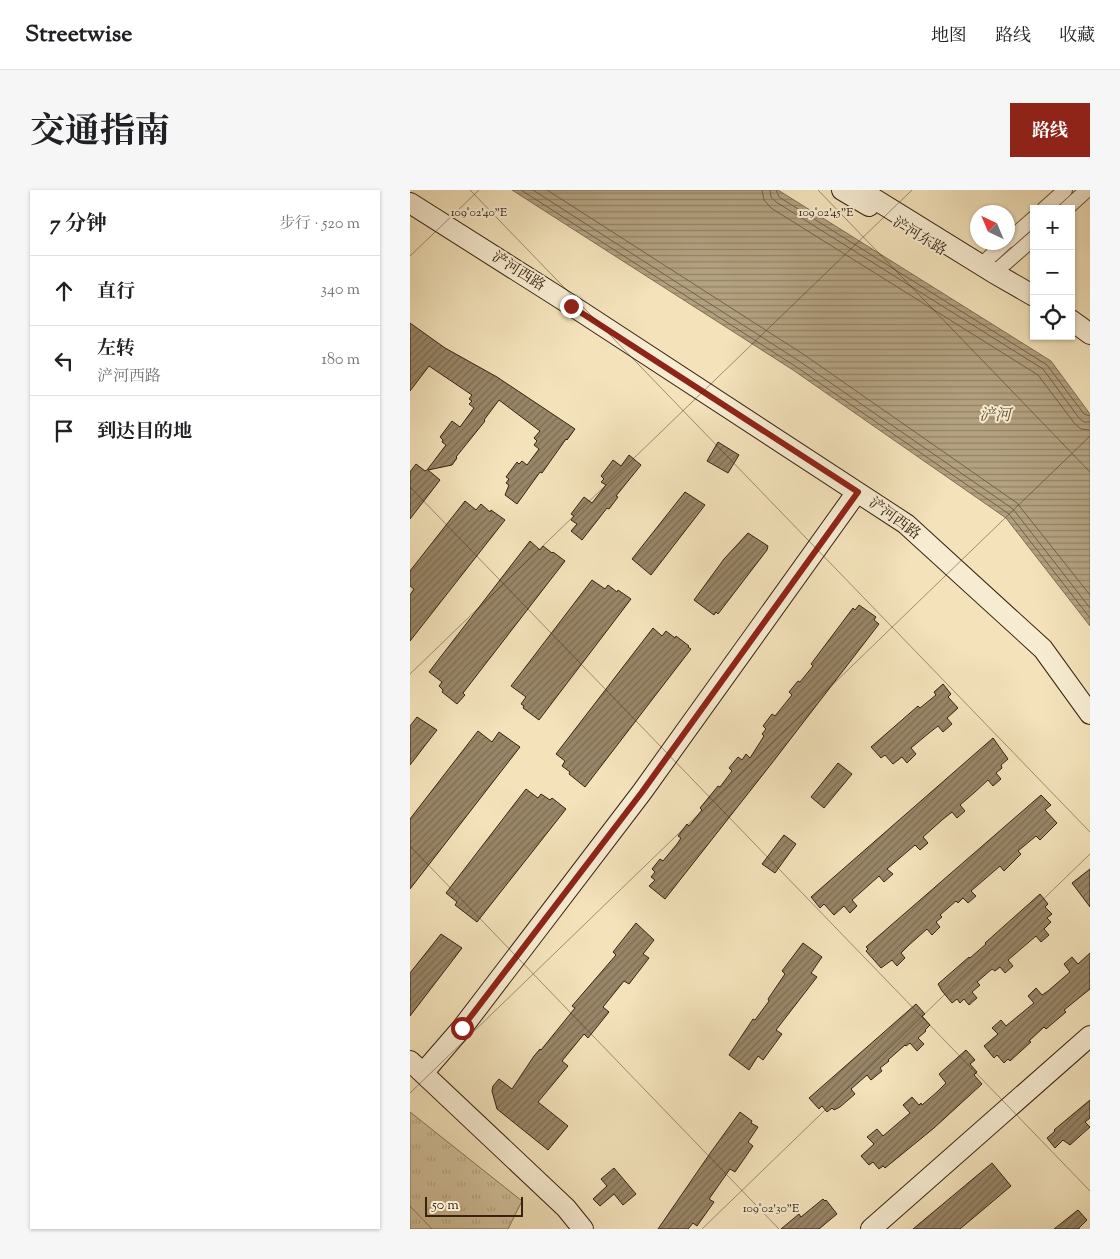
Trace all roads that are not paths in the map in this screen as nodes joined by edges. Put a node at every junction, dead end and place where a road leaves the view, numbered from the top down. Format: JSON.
{"nodes":[{"id":1,"x":842,"y":190,"type":"edge"},
{"id":2,"x":860,"y":190,"type":"edge"},
{"id":3,"x":1065,"y":190,"type":"edge"},
{"id":4,"x":1087,"y":190,"type":"edge"},
{"id":5,"x":410,"y":203,"type":"edge"},
{"id":6,"x":1048,"y":205,"type":"edge"},
{"id":7,"x":1070,"y":205,"type":"edge"},
{"id":8,"x":1030,"y":222,"type":"edge"},
{"id":9,"x":1015,"y":235,"type":"edge"},
{"id":10,"x":1030,"y":241,"type":"edge"},
{"id":11,"x":1001,"y":250,"type":"edge"},
{"id":12,"x":987,"y":269,"type":"junction"},
{"id":13,"x":1032,"y":295,"type":"edge"},
{"id":14,"x":1075,"y":323,"type":"edge"},
{"id":15,"x":1090,"y":334,"type":"edge"},
{"id":16,"x":858,"y":492,"type":"junction"},
{"id":17,"x":1090,"y":714,"type":"edge"},
{"id":18,"x":1090,"y":1036,"type":"edge"},
{"id":19,"x":416,"y":1067,"type":"edge"},
{"id":20,"x":583,"y":1229,"type":"edge"},
{"id":21,"x":871,"y":1229,"type":"edge"}],
"edges":[{"from":1,"to":12,"type":"street","name":"浐河东路"},
{"from":2,"to":12,"type":"street","name":"浐河东路"},
{"from":3,"to":6,"type":"street"},
{"from":4,"to":7,"type":"street"},
{"from":5,"to":16,"type":"street","name":"浐河西路"},
{"from":8,"to":9,"type":"street"},
{"from":10,"to":12,"type":"street"},
{"from":11,"to":12,"type":"street"},
{"from":12,"to":13,"type":"street"},
{"from":14,"to":15,"type":"street"},
{"from":16,"to":17,"type":"street","name":"浐河西路"},
{"from":16,"to":19,"type":"street"},
{"from":18,"to":21,"type":"street"},
{"from":19,"to":20,"type":"street"}]}
